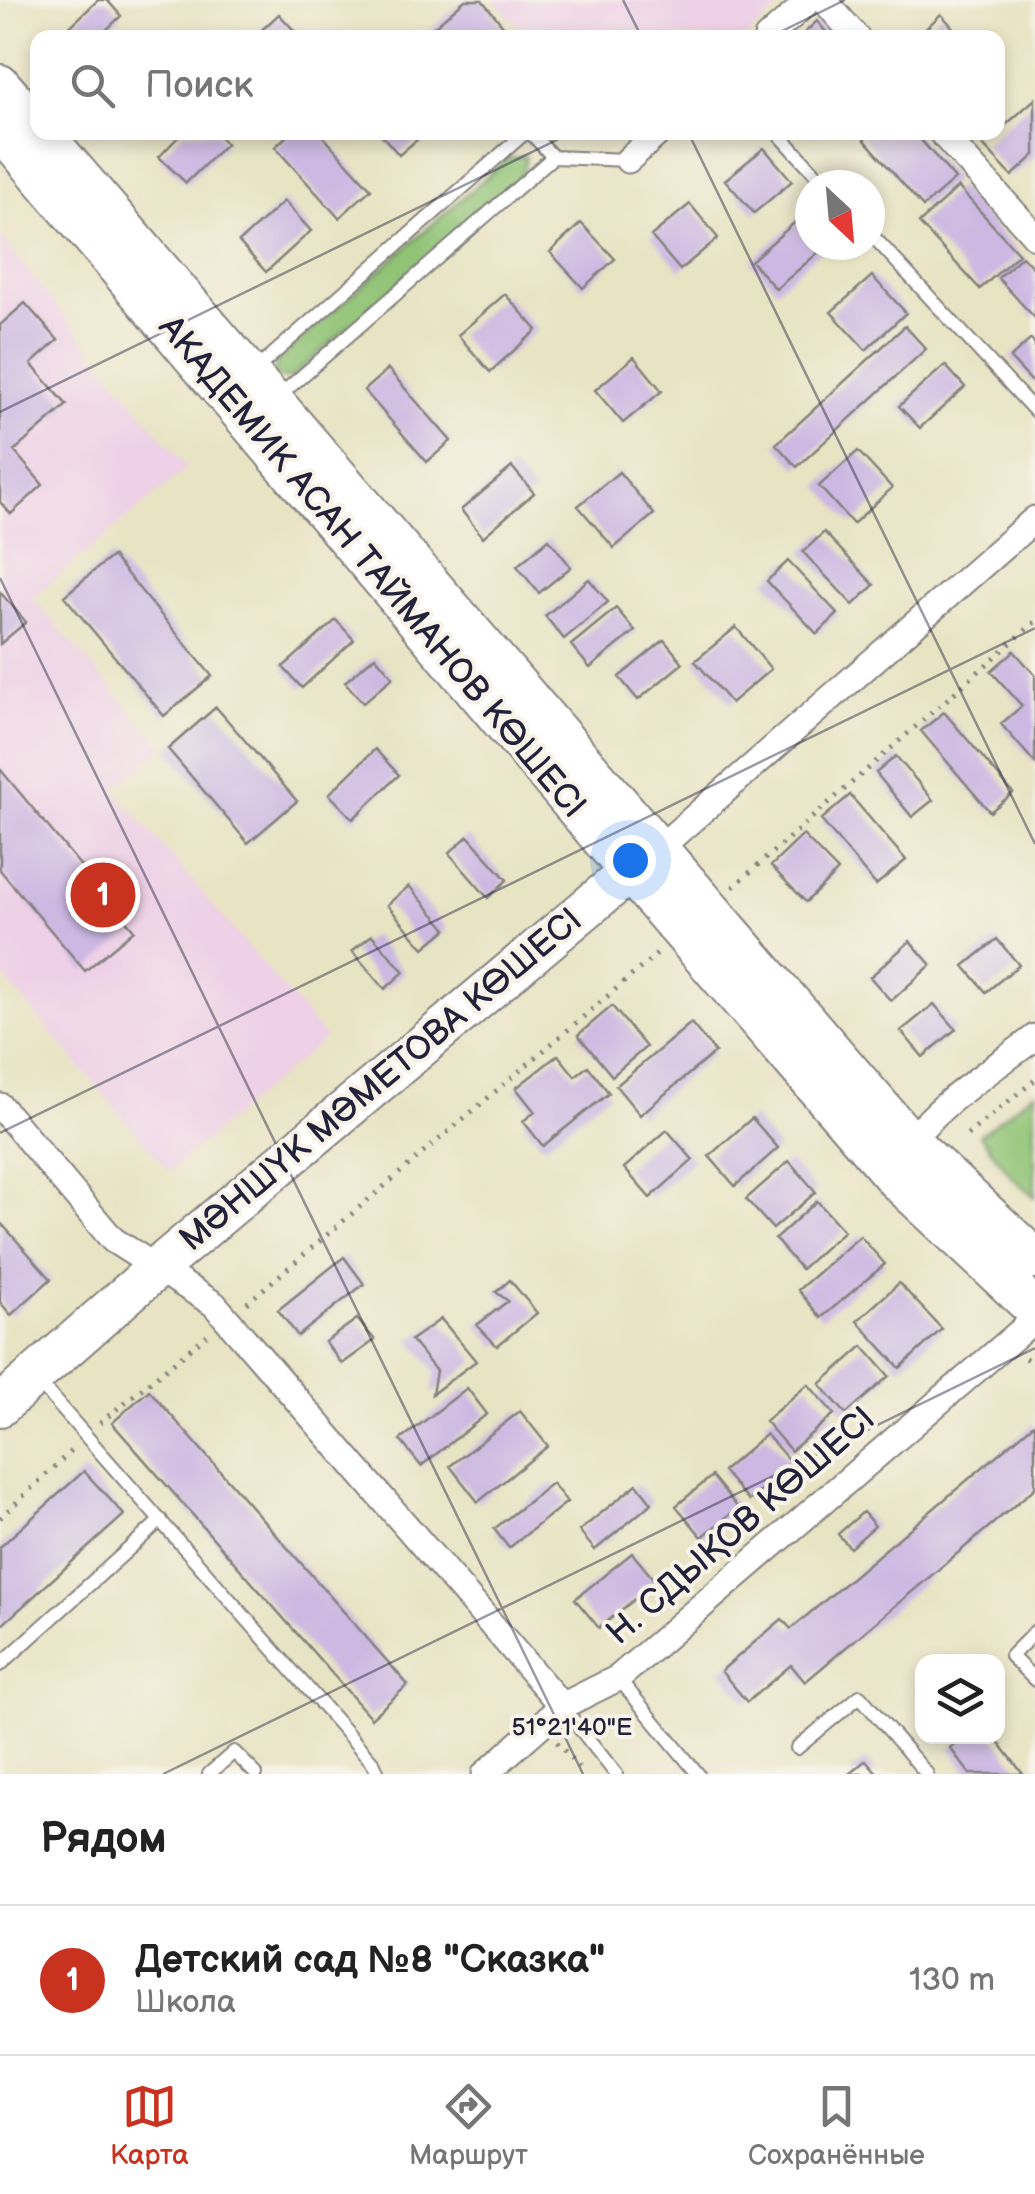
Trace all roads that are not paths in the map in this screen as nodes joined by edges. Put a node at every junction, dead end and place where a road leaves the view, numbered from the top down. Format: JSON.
{"nodes":[{"id":1,"x":810,"y":0,"type":"edge"},
{"id":2,"x":824,"y":0,"type":"edge"},
{"id":3,"x":776,"y":30,"type":"edge"},
{"id":4,"x":850,"y":30,"type":"edge"},
{"id":5,"x":0,"y":85,"type":"edge"},
{"id":6,"x":30,"y":120,"type":"edge"},
{"id":7,"x":0,"y":128,"type":"edge"},
{"id":8,"x":47,"y":140,"type":"edge"},
{"id":9,"x":520,"y":140,"type":"edge"},
{"id":10,"x":536,"y":140,"type":"edge"},
{"id":11,"x":650,"y":140,"type":"edge"},
{"id":12,"x":784,"y":140,"type":"edge"},
{"id":13,"x":948,"y":140,"type":"edge"},
{"id":14,"x":553,"y":157,"type":"junction"},
{"id":15,"x":628,"y":160,"type":"joint"},
{"id":16,"x":812,"y":170,"type":"edge"},
{"id":17,"x":1035,"y":236,"type":"edge"},
{"id":18,"x":885,"y":249,"type":"edge"},
{"id":19,"x":260,"y":390,"type":"junction"},
{"id":20,"x":1035,"y":411,"type":"edge"},
{"id":21,"x":1035,"y":519,"type":"edge"},
{"id":22,"x":644,"y":861,"type":"junction"},
{"id":23,"x":695,"y":921,"type":"junction"},
{"id":24,"x":1035,"y":1037,"type":"edge"},
{"id":25,"x":0,"y":1106,"type":"edge"},
{"id":26,"x":910,"y":1142,"type":"junction"},
{"id":27,"x":897,"y":1180,"type":"junction"},
{"id":28,"x":1035,"y":1260,"type":"edge"},
{"id":29,"x":156,"y":1268,"type":"junction"},
{"id":30,"x":1035,"y":1309,"type":"edge"},
{"id":31,"x":1035,"y":1320,"type":"edge"},
{"id":32,"x":34,"y":1376,"type":"junction"},
{"id":33,"x":0,"y":1406,"type":"edge"},
{"id":34,"x":161,"y":1520,"type":"junction"},
{"id":35,"x":1035,"y":1632,"type":"edge"},
{"id":36,"x":0,"y":1664,"type":"edge"},
{"id":37,"x":618,"y":1678,"type":"junction"},
{"id":38,"x":1035,"y":1680,"type":"edge"},
{"id":39,"x":562,"y":1706,"type":"junction"},
{"id":40,"x":797,"y":1748,"type":"dead end"},
{"id":41,"x":209,"y":1774,"type":"edge"},
{"id":42,"x":256,"y":1774,"type":"edge"},
{"id":43,"x":378,"y":1774,"type":"edge"},
{"id":44,"x":486,"y":1774,"type":"edge"},
{"id":45,"x":616,"y":1774,"type":"edge"},
{"id":46,"x":698,"y":1774,"type":"edge"},
{"id":47,"x":927,"y":1774,"type":"edge"}],
"edges":[{"from":1,"to":3,"type":"street"},
{"from":2,"to":4,"type":"street"},
{"from":5,"to":6,"type":"main road","name":"АКАДЕМИК АСАН ТАЙМАНОВ КӨШЕСІ"},
{"from":7,"to":22,"type":"main road","name":"АКАДЕМИК АСАН ТАЙМАНОВ КӨШЕСІ"},
{"from":8,"to":19,"type":"main road","name":"АКАДЕМИК АСАН ТАЙМАНОВ КӨШЕСІ"},
{"from":9,"to":19,"type":"lane"},
{"from":10,"to":14,"type":"lane"},
{"from":11,"to":15,"type":"street"},
{"from":12,"to":16,"type":"lane"},
{"from":13,"to":17,"type":"street"},
{"from":14,"to":15,"type":"lane"},
{"from":14,"to":19,"type":"lane"},
{"from":18,"to":20,"type":"lane"},
{"from":19,"to":22,"type":"main road","name":"АКАДЕМИК АСАН ТАЙМАНОВ КӨШЕСІ"},
{"from":21,"to":22,"type":"street","name":"МӘНШҮК МӘМЕТОВА КӨШЕСІ"},
{"from":22,"to":23,"type":"main road","name":"АКАДЕМИК АСАН ТАЙМАНОВ КӨШЕСІ"},
{"from":22,"to":29,"type":"main road","name":"МӘНШҮК МӘМЕТОВА КӨШЕСІ"},
{"from":23,"to":26,"type":"main road","name":"АКАДЕМИК АСАН ТАЙМАНОВ КӨШЕСІ"},
{"from":23,"to":27,"type":"main road","name":"АКАДЕМИК АСАН ТАЙМАНОВ КӨШЕСІ"},
{"from":24,"to":26,"type":"street"},
{"from":25,"to":29,"type":"street"},
{"from":26,"to":27,"type":"street"},
{"from":26,"to":28,"type":"main road","name":"АКАДЕМИК АСАН ТАЙМАНОВ КӨШЕСІ"},
{"from":27,"to":30,"type":"main road","name":"АКАДЕМИК АСАН ТАЙМАНОВ КӨШЕСІ"},
{"from":29,"to":32,"type":"main road","name":"МӘНШҮК МӘМЕТОВА КӨШЕСІ"},
{"from":29,"to":39,"type":"street"},
{"from":31,"to":37,"type":"street","name":"Н. СДЫҚОВ КӨШЕСІ"},
{"from":32,"to":33,"type":"main road","name":"МӘНШҮК МӘМЕТОВА КӨШЕСІ"},
{"from":32,"to":34,"type":"lane"},
{"from":34,"to":36,"type":"lane"},
{"from":34,"to":43,"type":"lane"},
{"from":35,"to":38,"type":"lane"},
{"from":37,"to":39,"type":"street","name":"Н. СДЫҚОВ КӨШЕСІ"},
{"from":37,"to":46,"type":"lane"},
{"from":39,"to":44,"type":"street","name":"Н. СДЫҚОВ КӨШЕСІ"},
{"from":39,"to":45,"type":"lane"},
{"from":40,"to":47,"type":"lane"},
{"from":41,"to":42,"type":"lane"}]}
